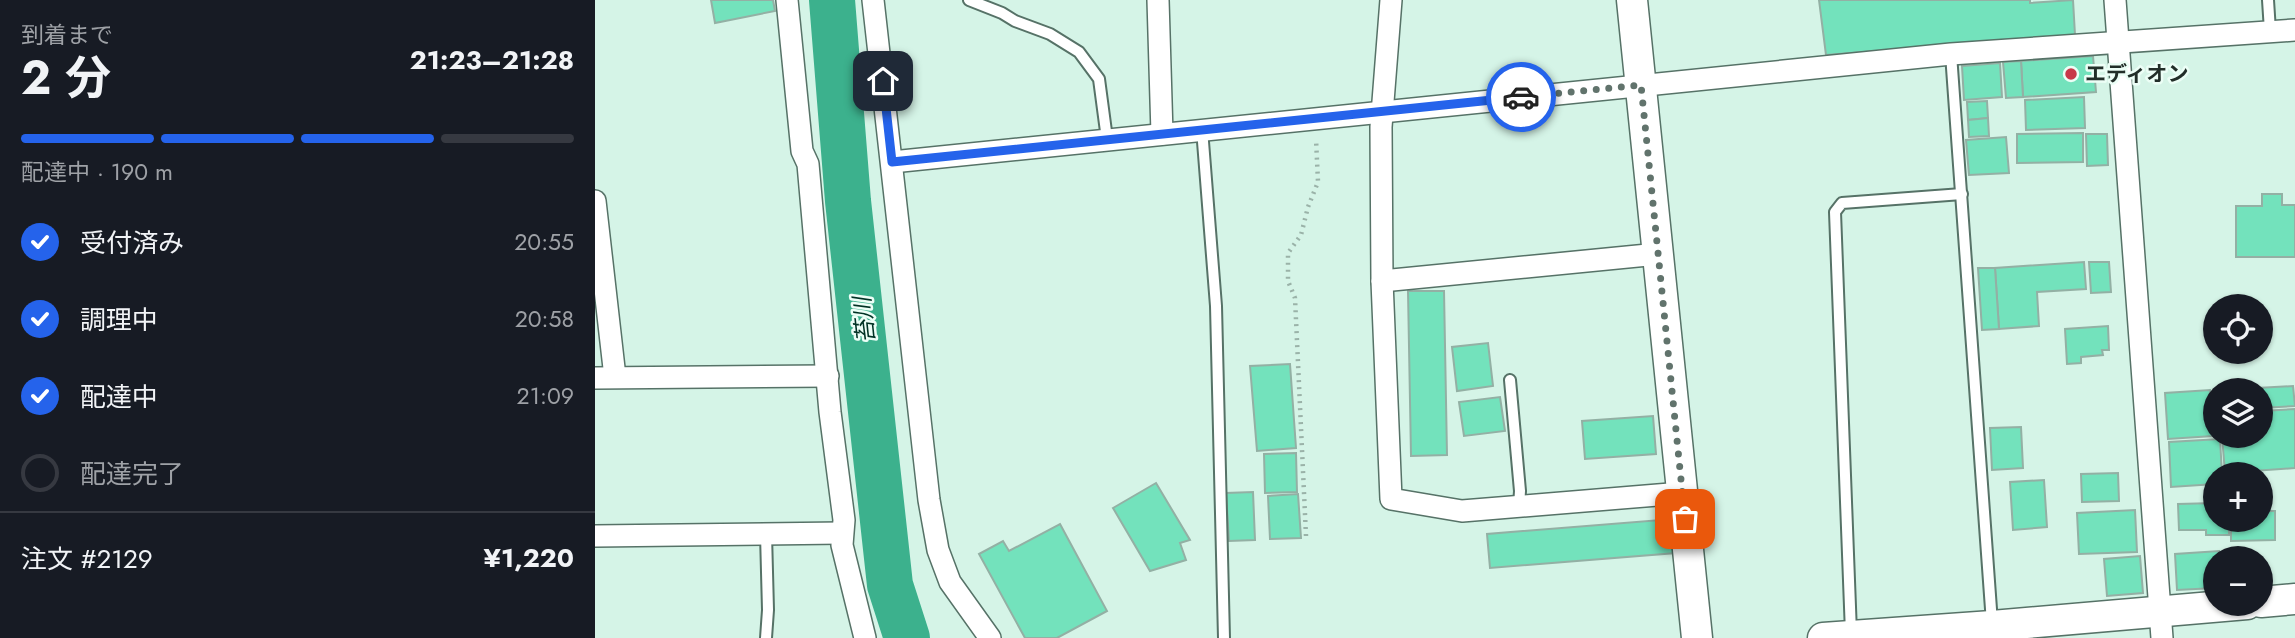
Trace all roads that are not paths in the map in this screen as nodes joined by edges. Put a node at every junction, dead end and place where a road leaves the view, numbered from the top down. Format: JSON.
{"nodes":[{"id":1,"x":787,"y":0,"type":"edge"},
{"id":2,"x":873,"y":0,"type":"edge"},
{"id":3,"x":969,"y":0,"type":"edge"},
{"id":4,"x":1158,"y":0,"type":"edge"},
{"id":5,"x":1391,"y":0,"type":"edge"},
{"id":6,"x":1632,"y":0,"type":"edge"},
{"id":7,"x":2115,"y":0,"type":"edge"},
{"id":8,"x":2268,"y":0,"type":"edge"},
{"id":9,"x":2295,"y":30,"type":"edge"},
{"id":10,"x":2270,"y":31,"type":"junction"},
{"id":11,"x":2118,"y":40,"type":"junction"},
{"id":12,"x":1951,"y":54,"type":"junction"},
{"id":13,"x":1641,"y":85,"type":"junction"},
{"id":14,"x":1383,"y":111,"type":"junction"},
{"id":15,"x":1202,"y":129,"type":"junction"},
{"id":16,"x":1161,"y":134,"type":"junction"},
{"id":17,"x":1107,"y":139,"type":"junction"},
{"id":18,"x":892,"y":162,"type":"junction"},
{"id":19,"x":1962,"y":194,"type":"junction"},
{"id":20,"x":595,"y":201,"type":"edge"},
{"id":21,"x":1658,"y":254,"type":"junction"},
{"id":22,"x":1382,"y":281,"type":"junction"},
{"id":23,"x":828,"y":376,"type":"junction"},
{"id":24,"x":605,"y":378,"type":"edge"},
{"id":25,"x":1510,"y":380,"type":"dead end"},
{"id":26,"x":1682,"y":493,"type":"junction"},
{"id":27,"x":1519,"y":506,"type":"junction"},
{"id":28,"x":842,"y":533,"type":"junction"},
{"id":29,"x":766,"y":534,"type":"junction"},
{"id":30,"x":595,"y":536,"type":"edge"},
{"id":31,"x":2295,"y":599,"type":"edge"},
{"id":32,"x":2273,"y":601,"type":"edge"},
{"id":33,"x":2203,"y":615,"type":"edge"},
{"id":34,"x":2161,"y":625,"type":"edge"},
{"id":35,"x":1992,"y":626,"type":"junction"},
{"id":36,"x":1837,"y":637,"type":"edge"},
{"id":37,"x":766,"y":638,"type":"edge"},
{"id":38,"x":866,"y":638,"type":"edge"},
{"id":39,"x":990,"y":638,"type":"edge"},
{"id":40,"x":1224,"y":638,"type":"edge"},
{"id":41,"x":1697,"y":638,"type":"edge"}],
"edges":[{"from":1,"to":23,"type":"street"},
{"from":2,"to":18,"type":"street"},
{"from":3,"to":17,"type":"lane"},
{"from":4,"to":16,"type":"street"},
{"from":5,"to":14,"type":"street"},
{"from":6,"to":13,"type":"street"},
{"from":7,"to":11,"type":"street"},
{"from":8,"to":10,"type":"lane"},
{"from":9,"to":10,"type":"street"},
{"from":10,"to":11,"type":"street"},
{"from":11,"to":12,"type":"street"},
{"from":11,"to":34,"type":"street"},
{"from":12,"to":13,"type":"street"},
{"from":12,"to":19,"type":"lane"},
{"from":13,"to":14,"type":"street"},
{"from":13,"to":21,"type":"street"},
{"from":14,"to":15,"type":"street"},
{"from":14,"to":22,"type":"street"},
{"from":15,"to":16,"type":"street"},
{"from":15,"to":40,"type":"lane"},
{"from":16,"to":17,"type":"street"},
{"from":17,"to":18,"type":"street"},
{"from":18,"to":39,"type":"street"},
{"from":19,"to":35,"type":"lane"},
{"from":19,"to":36,"type":"lane"},
{"from":20,"to":24,"type":"street"},
{"from":21,"to":22,"type":"street"},
{"from":21,"to":26,"type":"street"},
{"from":22,"to":27,"type":"street"},
{"from":23,"to":24,"type":"street"},
{"from":23,"to":28,"type":"street"},
{"from":25,"to":27,"type":"lane"},
{"from":26,"to":27,"type":"street"},
{"from":26,"to":41,"type":"street"},
{"from":28,"to":29,"type":"street"},
{"from":28,"to":38,"type":"street"},
{"from":29,"to":30,"type":"street"},
{"from":29,"to":37,"type":"lane"},
{"from":31,"to":32,"type":"street"},
{"from":33,"to":34,"type":"street"},
{"from":34,"to":35,"type":"street"},
{"from":35,"to":36,"type":"street"}]}
